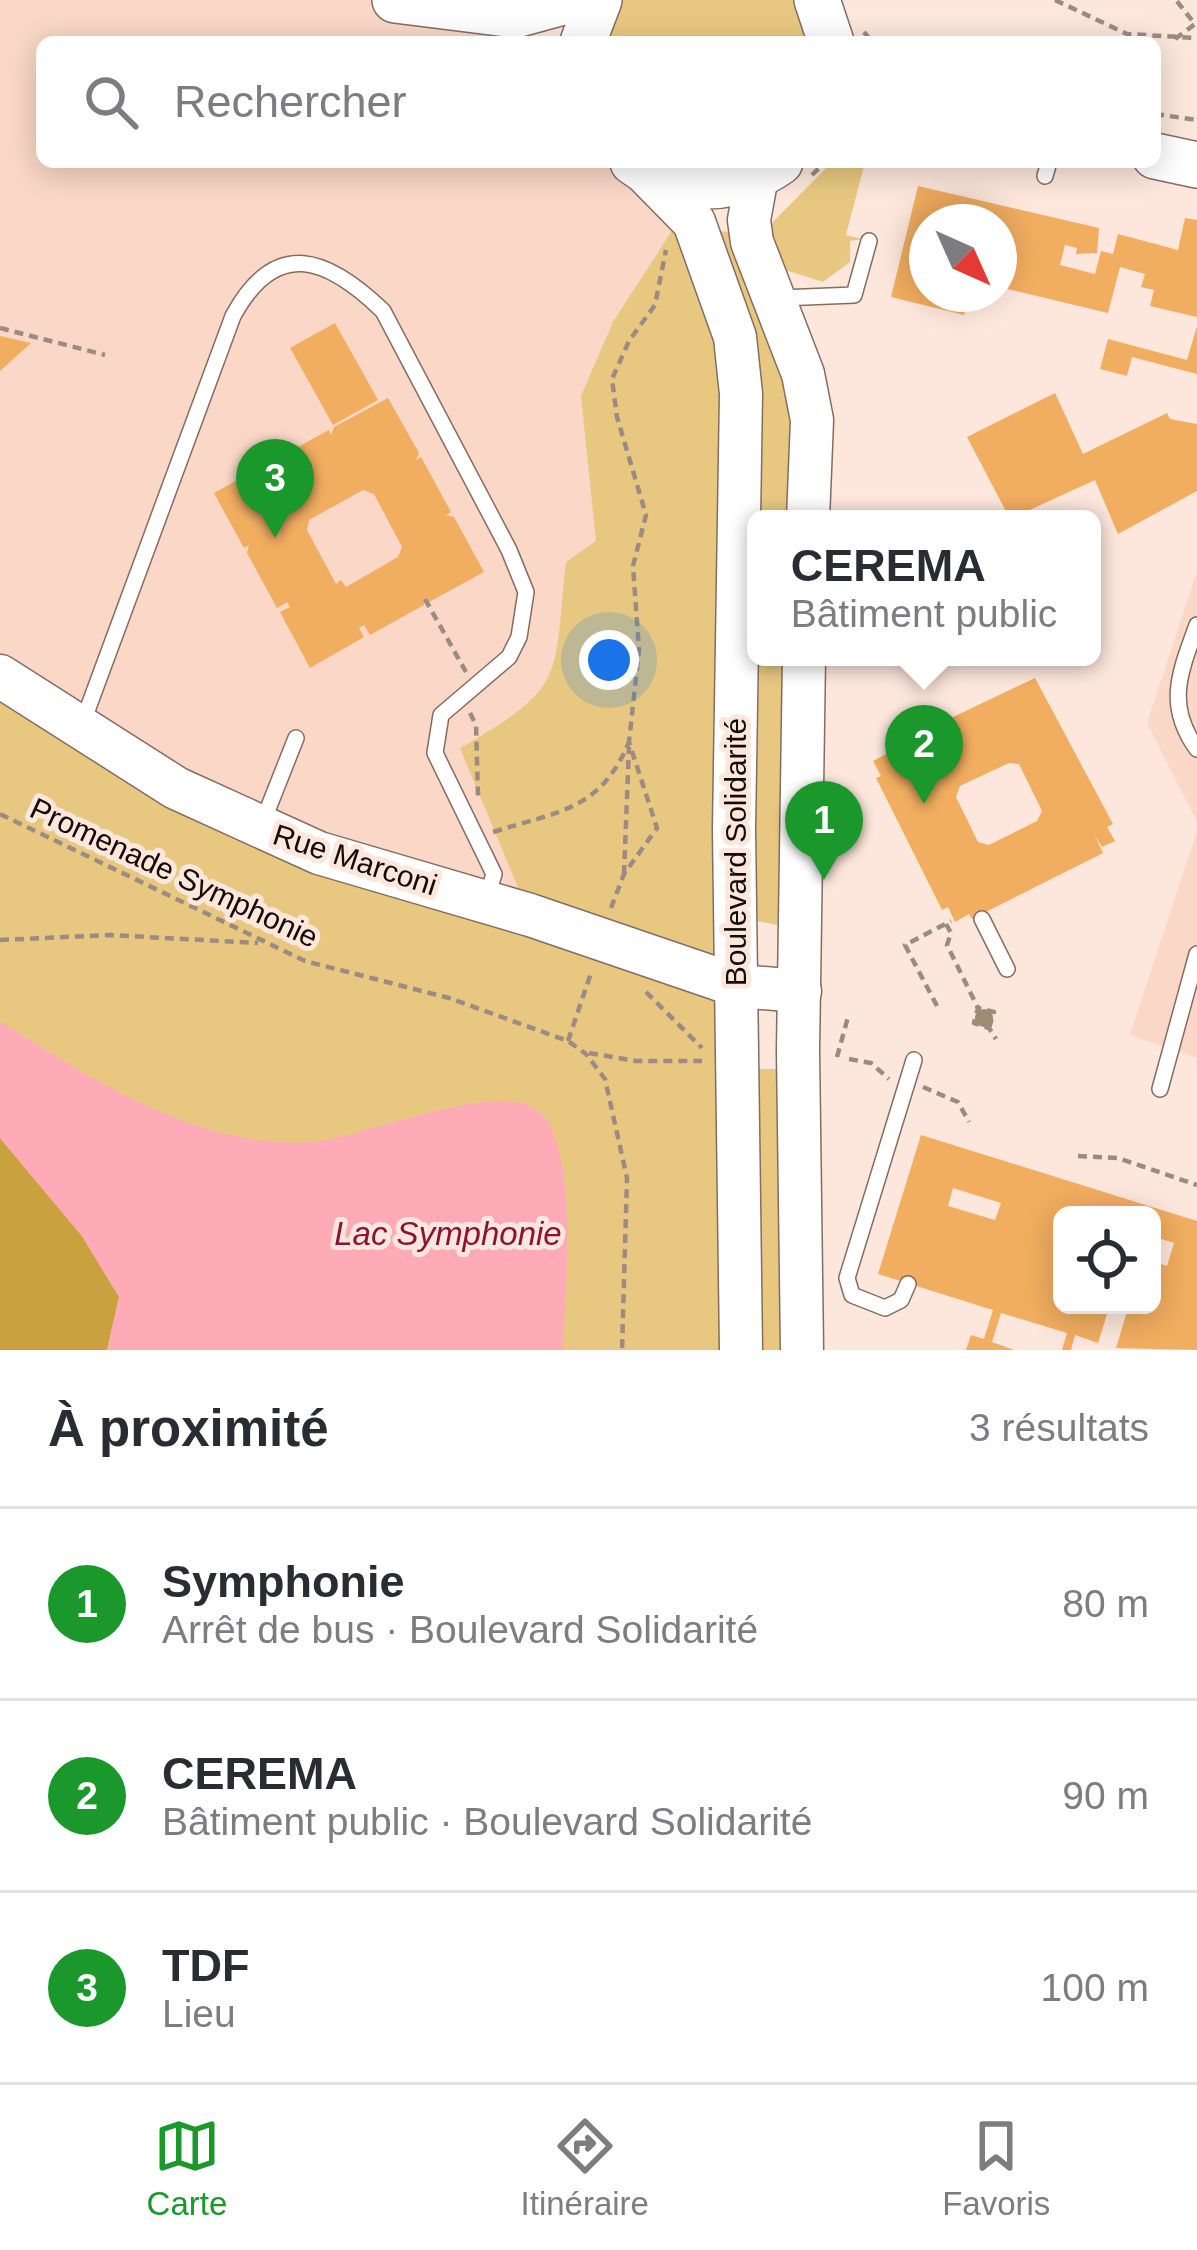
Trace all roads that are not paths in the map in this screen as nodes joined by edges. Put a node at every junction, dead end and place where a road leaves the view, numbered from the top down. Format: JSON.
{"nodes":[{"id":1,"x":570,"y":0,"type":"edge"},
{"id":2,"x":599,"y":0,"type":"edge"},
{"id":3,"x":399,"y":1,"type":"edge"},
{"id":4,"x":497,"y":36,"type":"edge"},
{"id":5,"x":585,"y":36,"type":"edge"},
{"id":6,"x":1161,"y":157,"type":"edge"},
{"id":7,"x":1197,"y":165,"type":"edge"},
{"id":8,"x":640,"y":168,"type":"edge"},
{"id":9,"x":644,"y":168,"type":"edge"},
{"id":10,"x":769,"y":169,"type":"edge"},
{"id":11,"x":868,"y":241,"type":"dead end"},
{"id":12,"x":773,"y":299,"type":"junction"},
{"id":13,"x":808,"y":510,"type":"edge"},
{"id":14,"x":1197,"y":625,"type":"edge"},
{"id":15,"x":804,"y":666,"type":"edge"},
{"id":16,"x":0,"y":676,"type":"edge"},
{"id":17,"x":81,"y":728,"type":"junction"},
{"id":18,"x":296,"y":737,"type":"dead end"},
{"id":19,"x":1197,"y":749,"type":"edge"},
{"id":20,"x":260,"y":829,"type":"junction"},
{"id":21,"x":485,"y":902,"type":"junction"},
{"id":22,"x":982,"y":919,"type":"dead end"},
{"id":23,"x":1197,"y":954,"type":"edge"},
{"id":24,"x":1007,"y":969,"type":"dead end"},
{"id":25,"x":738,"y":986,"type":"junction"},
{"id":26,"x":800,"y":991,"type":"junction"},
{"id":27,"x":914,"y":1060,"type":"dead end"},
{"id":28,"x":1160,"y":1089,"type":"dead end"},
{"id":29,"x":908,"y":1284,"type":"dead end"},
{"id":30,"x":741,"y":1350,"type":"edge"},
{"id":31,"x":802,"y":1350,"type":"edge"}],
"edges":[{"from":1,"to":3,"type":"main road"},
{"from":2,"to":5,"type":"main road"},
{"from":3,"to":4,"type":"main road"},
{"from":6,"to":7,"type":"main road"},
{"from":8,"to":25,"type":"main road","name":"Boulevard Solidarité"},
{"from":9,"to":10,"type":"main road"},
{"from":10,"to":12,"type":"main road"},
{"from":11,"to":12,"type":"lane"},
{"from":12,"to":13,"type":"main road"},
{"from":14,"to":19,"type":"lane"},
{"from":15,"to":26,"type":"main road"},
{"from":16,"to":17,"type":"main road","name":"Rue Marconi"},
{"from":17,"to":20,"type":"main road","name":"Rue Marconi"},
{"from":17,"to":21,"type":"lane"},
{"from":18,"to":20,"type":"lane"},
{"from":20,"to":21,"type":"main road","name":"Rue Marconi"},
{"from":21,"to":25,"type":"main road","name":"Rue Marconi"},
{"from":22,"to":24,"type":"lane"},
{"from":23,"to":28,"type":"lane"},
{"from":25,"to":26,"type":"main road","name":"Rue Marconi"},
{"from":25,"to":30,"type":"main road","name":"Boulevard Solidarité"},
{"from":26,"to":31,"type":"main road"},
{"from":27,"to":29,"type":"lane"}]}
